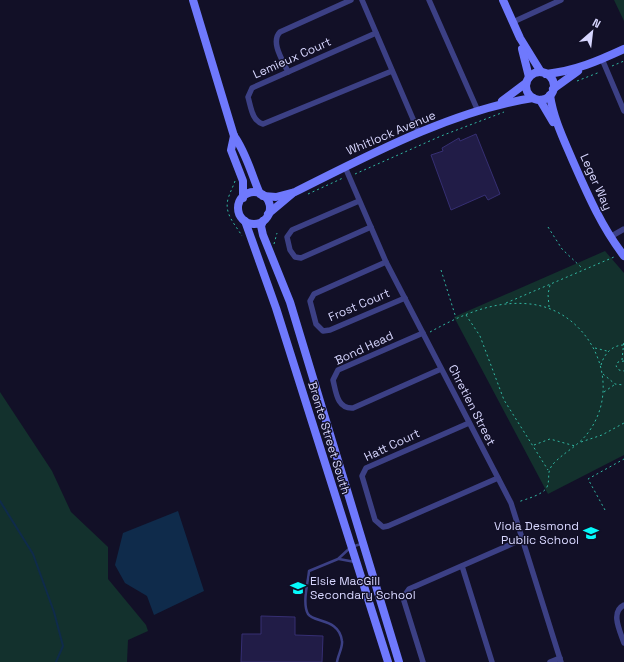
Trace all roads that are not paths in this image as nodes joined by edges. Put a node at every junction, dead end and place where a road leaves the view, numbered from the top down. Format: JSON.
{"nodes":[{"id":1,"x":193,"y":0,"type":"edge"},
{"id":2,"x":351,"y":0,"type":"edge"},
{"id":3,"x":362,"y":0,"type":"edge"},
{"id":4,"x":430,"y":0,"type":"edge"},
{"id":5,"x":503,"y":0,"type":"edge"},
{"id":6,"x":561,"y":0,"type":"edge"},
{"id":7,"x":512,"y":22,"type":"junction"},
{"id":8,"x":376,"y":33,"type":"junction"},
{"id":9,"x":520,"y":38,"type":"junction"},
{"id":10,"x":624,"y":50,"type":"edge"},
{"id":11,"x":602,"y":59,"type":"junction"},
{"id":12,"x":586,"y":66,"type":"junction"},
{"id":13,"x":392,"y":71,"type":"junction"},
{"id":14,"x":288,"y":72,"type":"junction"},
{"id":15,"x":544,"y":73,"type":"junction"},
{"id":16,"x":528,"y":80,"type":"junction"},
{"id":17,"x":552,"y":92,"type":"junction"},
{"id":18,"x":536,"y":99,"type":"junction"},
{"id":19,"x":500,"y":103,"type":"junction"},
{"id":20,"x":478,"y":111,"type":"junction"},
{"id":21,"x":624,"y":111,"type":"edge"},
{"id":22,"x":419,"y":133,"type":"junction"},
{"id":23,"x":234,"y":136,"type":"junction"},
{"id":24,"x":562,"y":136,"type":"junction"},
{"id":25,"x":345,"y":166,"type":"junction"},
{"id":26,"x":295,"y":192,"type":"junction"},
{"id":27,"x":262,"y":195,"type":"junction"},
{"id":28,"x":242,"y":198,"type":"junction"},
{"id":29,"x":359,"y":201,"type":"junction"},
{"id":30,"x":265,"y":218,"type":"junction"},
{"id":31,"x":245,"y":221,"type":"junction"},
{"id":32,"x":371,"y":227,"type":"junction"},
{"id":33,"x":624,"y":229,"type":"edge"},
{"id":34,"x":610,"y":237,"type":"junction"},
{"id":35,"x":624,"y":256,"type":"edge"},
{"id":36,"x":386,"y":262,"type":"junction"},
{"id":37,"x":405,"y":298,"type":"junction"},
{"id":38,"x":423,"y":333,"type":"junction"},
{"id":39,"x":441,"y":369,"type":"junction"},
{"id":40,"x":469,"y":423,"type":"junction"},
{"id":41,"x":498,"y":478,"type":"junction"},
{"id":42,"x":523,"y":540,"type":"junction"},
{"id":43,"x":363,"y":544,"type":"junction"},
{"id":44,"x":351,"y":547,"type":"junction"},
{"id":45,"x":338,"y":559,"type":"junction"},
{"id":46,"x":356,"y":562,"type":"junction"},
{"id":47,"x":462,"y":566,"type":"junction"},
{"id":48,"x":624,"y":605,"type":"edge"},
{"id":49,"x":624,"y":643,"type":"edge"},
{"id":50,"x":560,"y":660,"type":"edge"},
{"id":51,"x":337,"y":662,"type":"edge"},
{"id":52,"x":388,"y":662,"type":"edge"},
{"id":53,"x":399,"y":662,"type":"edge"},
{"id":54,"x":423,"y":662,"type":"edge"},
{"id":55,"x":492,"y":662,"type":"edge"},
{"id":56,"x":550,"y":662,"type":"edge"}],
"edges":[{"from":1,"to":23,"type":"main road"},
{"from":2,"to":14,"type":"street"},
{"from":3,"to":8,"type":"street"},
{"from":4,"to":20,"type":"street"},
{"from":5,"to":7,"type":"main road"},
{"from":6,"to":7,"type":"street"},
{"from":7,"to":9,"type":"main road"},
{"from":8,"to":13,"type":"street"},
{"from":8,"to":14,"type":"street","name":"Lemieux Court"},
{"from":9,"to":15,"type":"main road"},
{"from":9,"to":16,"type":"main road"},
{"from":10,"to":11,"type":"main road"},
{"from":11,"to":12,"type":"main road"},
{"from":11,"to":21,"type":"street"},
{"from":12,"to":15,"type":"main road"},
{"from":12,"to":17,"type":"main road"},
{"from":13,"to":14,"type":"street","name":"Lemieux Court"},
{"from":13,"to":22,"type":"street"},
{"from":15,"to":16,"type":"main road"},
{"from":15,"to":17,"type":"main road"},
{"from":16,"to":18,"type":"main road"},
{"from":16,"to":19,"type":"main road","name":"Whitlock Avenue"},
{"from":17,"to":18,"type":"main road"},
{"from":17,"to":24,"type":"main road","name":"Leger Way"},
{"from":18,"to":19,"type":"main road","name":"Whitlock Avenue"},
{"from":18,"to":24,"type":"main road","name":"Leger Way"},
{"from":19,"to":20,"type":"main road","name":"Whitlock Avenue"},
{"from":20,"to":22,"type":"main road","name":"Whitlock Avenue"},
{"from":22,"to":25,"type":"main road","name":"Whitlock Avenue"},
{"from":23,"to":27,"type":"main road"},
{"from":23,"to":28,"type":"main road"},
{"from":24,"to":34,"type":"main road","name":"Leger Way"},
{"from":25,"to":26,"type":"main road","name":"Whitlock Avenue"},
{"from":25,"to":29,"type":"street","name":"Chretien Street"},
{"from":26,"to":27,"type":"main road","name":"Whitlock Avenue"},
{"from":26,"to":30,"type":"main road","name":"Whitlock Avenue"},
{"from":27,"to":28,"type":"main road"},
{"from":27,"to":30,"type":"main road"},
{"from":28,"to":31,"type":"main road"},
{"from":29,"to":32,"type":"street","name":"Chretien Street"},
{"from":29,"to":32,"type":"street"},
{"from":30,"to":31,"type":"main road"},
{"from":30,"to":43,"type":"main road","name":"Bronte Street South"},
{"from":31,"to":44,"type":"main road","name":"Bronte Street South"},
{"from":32,"to":36,"type":"street","name":"Chretien Street"},
{"from":33,"to":34,"type":"street"},
{"from":34,"to":35,"type":"main road","name":"Leger Way"},
{"from":36,"to":37,"type":"street","name":"Chretien Street"},
{"from":36,"to":37,"type":"street","name":"Frost Court"},
{"from":37,"to":38,"type":"street","name":"Chretien Street"},
{"from":38,"to":39,"type":"street","name":"Chretien Street"},
{"from":38,"to":39,"type":"street","name":"Bond Head"},
{"from":39,"to":40,"type":"street","name":"Chretien Street"},
{"from":40,"to":41,"type":"street","name":"Chretien Street"},
{"from":40,"to":41,"type":"street","name":"Hatt Court"},
{"from":41,"to":42,"type":"street","name":"Chretien Street"},
{"from":42,"to":47,"type":"street"},
{"from":42,"to":50,"type":"street","name":"Chretien Street"},
{"from":43,"to":44,"type":"lane"},
{"from":43,"to":53,"type":"main road","name":"Bronte Street South"},
{"from":44,"to":45,"type":"lane"},
{"from":44,"to":46,"type":"main road","name":"Bronte Street South"},
{"from":45,"to":46,"type":"lane"},
{"from":45,"to":51,"type":"lane"},
{"from":46,"to":52,"type":"main road","name":"Bronte Street South"},
{"from":47,"to":54,"type":"street"},
{"from":47,"to":55,"type":"street"},
{"from":48,"to":49,"type":"street"},
{"from":50,"to":56,"type":"street"}]}
